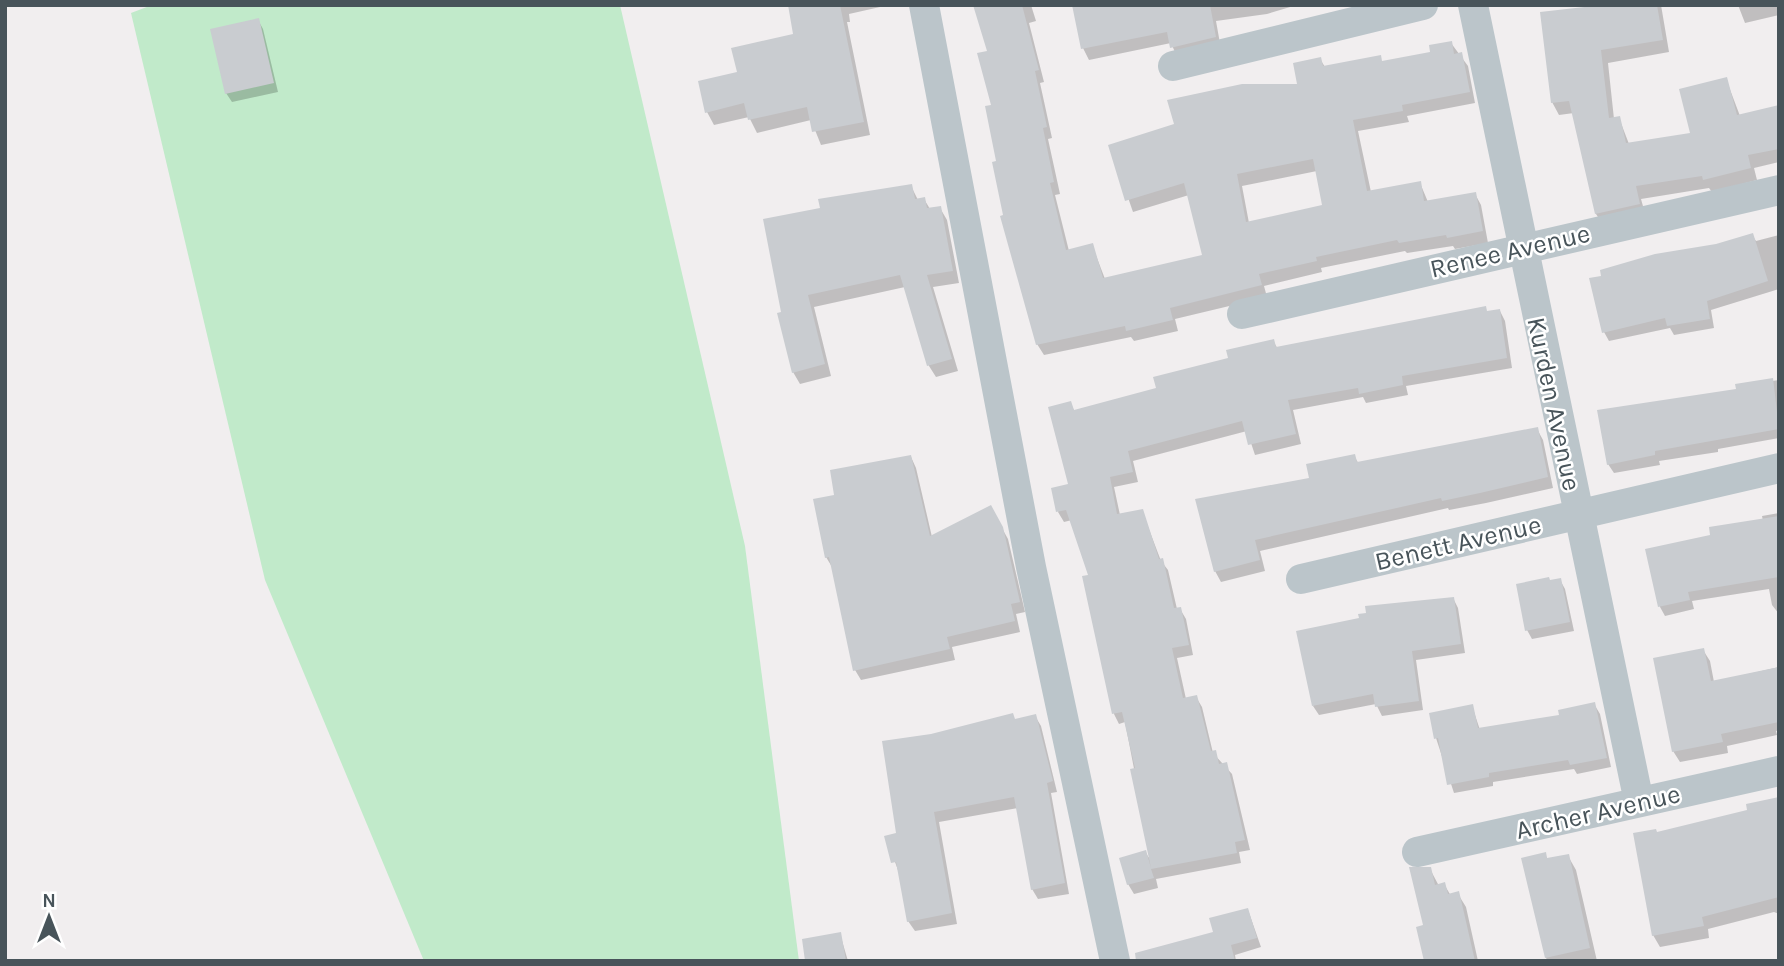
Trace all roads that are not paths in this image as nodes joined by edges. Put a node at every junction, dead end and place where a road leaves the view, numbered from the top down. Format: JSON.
{"nodes":[{"id":1,"x":924,"y":5,"type":"edge"},
{"id":2,"x":1423,"y":5,"type":"edge"},
{"id":3,"x":1473,"y":5,"type":"edge"},
{"id":4,"x":1173,"y":66,"type":"dead end"},
{"id":5,"x":1779,"y":190,"type":"edge"},
{"id":6,"x":1521,"y":248,"type":"junction"},
{"id":7,"x":1242,"y":314,"type":"dead end"},
{"id":8,"x":1779,"y":468,"type":"edge"},
{"id":9,"x":1578,"y":517,"type":"junction"},
{"id":10,"x":1301,"y":579,"type":"dead end"},
{"id":11,"x":1779,"y":771,"type":"edge"},
{"id":12,"x":1639,"y":802,"type":"junction"},
{"id":13,"x":1417,"y":852,"type":"dead end"},
{"id":14,"x":1115,"y":961,"type":"edge"}],
"edges":[{"from":1,"to":14,"type":"street"},
{"from":2,"to":4,"type":"street"},
{"from":3,"to":6,"type":"street","name":"Kurden Avenue"},
{"from":5,"to":6,"type":"street","name":"Renee Avenue"},
{"from":6,"to":7,"type":"street","name":"Renee Avenue"},
{"from":6,"to":9,"type":"street","name":"Kurden Avenue"},
{"from":8,"to":9,"type":"street","name":"Benett Avenue"},
{"from":9,"to":10,"type":"street","name":"Benett Avenue"},
{"from":9,"to":12,"type":"street","name":"Kurden Avenue"},
{"from":11,"to":12,"type":"street","name":"Archer Avenue"},
{"from":12,"to":13,"type":"street","name":"Archer Avenue"}]}
